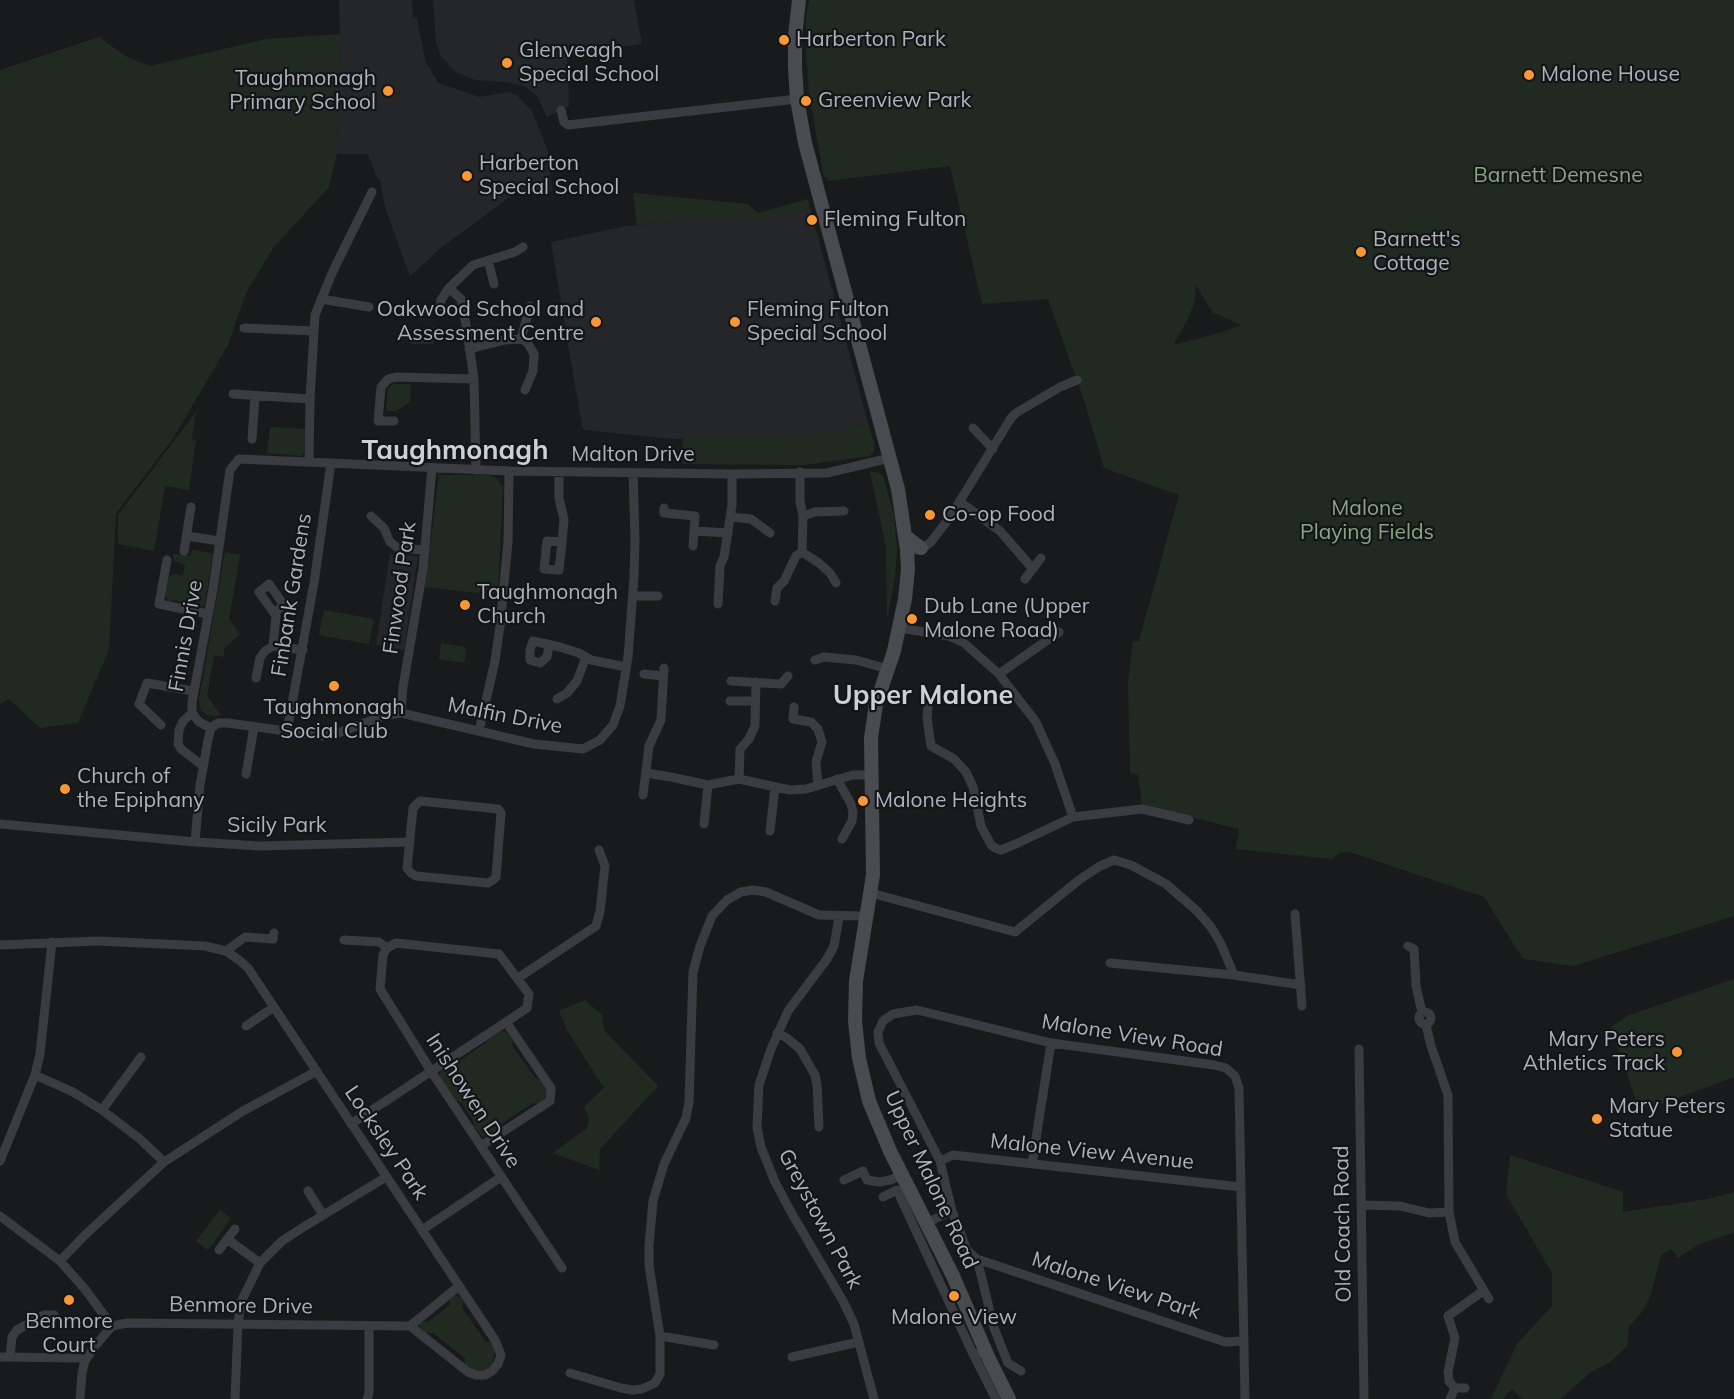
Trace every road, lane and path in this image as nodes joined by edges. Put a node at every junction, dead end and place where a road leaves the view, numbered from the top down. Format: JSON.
{"nodes":[{"id":1,"x":799,"y":0,"type":"edge"},
{"id":2,"x":797,"y":99,"type":"junction"},
{"id":3,"x":561,"y":110,"type":"dead end"},
{"id":4,"x":372,"y":192,"type":"dead end"},
{"id":5,"x":523,"y":247,"type":"dead end"},
{"id":6,"x":488,"y":260,"type":"junction"},
{"id":7,"x":494,"y":284,"type":"dead end"},
{"id":8,"x":449,"y":288,"type":"junction"},
{"id":9,"x":321,"y":299,"type":"junction"},
{"id":10,"x":440,"y":306,"type":"dead end"},
{"id":11,"x":530,"y":306,"type":"dead end"},
{"id":12,"x":369,"y":307,"type":"dead end"},
{"id":13,"x":244,"y":328,"type":"dead end"},
{"id":14,"x":314,"y":332,"type":"junction"},
{"id":15,"x":521,"y":339,"type":"junction"},
{"id":16,"x":469,"y":349,"type":"junction"},
{"id":17,"x":474,"y":379,"type":"junction"},
{"id":18,"x":1077,"y":380,"type":"dead end"},
{"id":19,"x":525,"y":390,"type":"dead end"},
{"id":20,"x":233,"y":394,"type":"dead end"},
{"id":21,"x":255,"y":396,"type":"junction"},
{"id":22,"x":310,"y":399,"type":"junction"},
{"id":23,"x":394,"y":421,"type":"dead end"},
{"id":24,"x":973,"y":428,"type":"dead end"},
{"id":25,"x":252,"y":439,"type":"dead end"},
{"id":26,"x":993,"y":449,"type":"junction"},
{"id":27,"x":890,"y":458,"type":"junction"},
{"id":28,"x":309,"y":462,"type":"junction"},
{"id":29,"x":233,"y":464,"type":"joint"},
{"id":30,"x":331,"y":464,"type":"junction"},
{"id":31,"x":432,"y":468,"type":"junction"},
{"id":32,"x":476,"y":470,"type":"junction"},
{"id":33,"x":509,"y":471,"type":"junction"},
{"id":34,"x":800,"y":472,"type":"junction"},
{"id":35,"x":559,"y":473,"type":"junction"},
{"id":36,"x":633,"y":473,"type":"junction"},
{"id":37,"x":732,"y":474,"type":"junction"},
{"id":38,"x":960,"y":502,"type":"junction"},
{"id":39,"x":191,"y":507,"type":"dead end"},
{"id":40,"x":664,"y":508,"type":"dead end"},
{"id":41,"x":844,"y":511,"type":"dead end"},
{"id":42,"x":371,"y":516,"type":"dead end"},
{"id":43,"x":803,"y":516,"type":"junction"},
{"id":44,"x":730,"y":517,"type":"junction"},
{"id":45,"x":694,"y":531,"type":"junction"},
{"id":46,"x":728,"y":532,"type":"junction"},
{"id":47,"x":770,"y":533,"type":"dead end"},
{"id":48,"x":187,"y":536,"type":"junction"},
{"id":49,"x":219,"y":541,"type":"junction"},
{"id":50,"x":562,"y":542,"type":"dead end"},
{"id":51,"x":693,"y":546,"type":"dead end"},
{"id":52,"x":914,"y":549,"type":"junction"},
{"id":53,"x":424,"y":550,"type":"junction"},
{"id":54,"x":184,"y":551,"type":"dead end"},
{"id":55,"x":802,"y":552,"type":"junction"},
{"id":56,"x":1041,"y":558,"type":"dead end"},
{"id":57,"x":1033,"y":569,"type":"junction"},
{"id":58,"x":177,"y":570,"type":"dead end"},
{"id":59,"x":1025,"y":579,"type":"dead end"},
{"id":60,"x":836,"y":583,"type":"dead end"},
{"id":61,"x":634,"y":596,"type":"junction"},
{"id":62,"x":658,"y":596,"type":"dead end"},
{"id":63,"x":775,"y":602,"type":"dead end"},
{"id":64,"x":718,"y":604,"type":"dead end"},
{"id":65,"x":274,"y":613,"type":"dead end"},
{"id":66,"x":208,"y":614,"type":"junction"},
{"id":67,"x":900,"y":628,"type":"junction"},
{"id":68,"x":1059,"y":632,"type":"dead end"},
{"id":69,"x":549,"y":645,"type":"dead end"},
{"id":70,"x":273,"y":646,"type":"junction"},
{"id":71,"x":303,"y":650,"type":"junction"},
{"id":72,"x":586,"y":657,"type":"junction"},
{"id":73,"x":816,"y":660,"type":"dead end"},
{"id":74,"x":626,"y":667,"type":"junction"},
{"id":75,"x":888,"y":669,"type":"junction"},
{"id":76,"x":644,"y":674,"type":"dead end"},
{"id":77,"x":999,"y":674,"type":"junction"},
{"id":78,"x":788,"y":676,"type":"dead end"},
{"id":79,"x":256,"y":678,"type":"dead end"},
{"id":80,"x":731,"y":681,"type":"dead end"},
{"id":81,"x":756,"y":682,"type":"junction"},
{"id":82,"x":193,"y":691,"type":"junction"},
{"id":83,"x":557,"y":699,"type":"dead end"},
{"id":84,"x":730,"y":702,"type":"dead end"},
{"id":85,"x":755,"y":702,"type":"junction"},
{"id":86,"x":794,"y":706,"type":"dead end"},
{"id":87,"x":928,"y":707,"type":"dead end"},
{"id":88,"x":192,"y":713,"type":"junction"},
{"id":89,"x":401,"y":713,"type":"junction"},
{"id":90,"x":661,"y":720,"type":"junction"},
{"id":91,"x":673,"y":721,"type":"dead end"},
{"id":92,"x":161,"y":725,"type":"dead end"},
{"id":93,"x":254,"y":727,"type":"junction"},
{"id":94,"x":211,"y":728,"type":"junction"},
{"id":95,"x":287,"y":731,"type":"junction"},
{"id":96,"x":479,"y":731,"type":"junction"},
{"id":97,"x":202,"y":766,"type":"junction"},
{"id":98,"x":646,"y":773,"type":"junction"},
{"id":99,"x":246,"y":774,"type":"dead end"},
{"id":100,"x":871,"y":775,"type":"junction"},
{"id":101,"x":739,"y":779,"type":"junction"},
{"id":102,"x":837,"y":779,"type":"junction"},
{"id":103,"x":818,"y":784,"type":"junction"},
{"id":104,"x":708,"y":785,"type":"junction"},
{"id":105,"x":775,"y":787,"type":"junction"},
{"id":106,"x":643,"y":795,"type":"dead end"},
{"id":107,"x":1072,"y":817,"type":"junction"},
{"id":108,"x":702,"y":820,"type":"dead end"},
{"id":109,"x":1188,"y":820,"type":"dead end"},
{"id":110,"x":0,"y":824,"type":"edge"},
{"id":111,"x":768,"y":827,"type":"dead end"},
{"id":112,"x":842,"y":839,"type":"dead end"},
{"id":113,"x":195,"y":842,"type":"junction"},
{"id":114,"x":410,"y":842,"type":"junction"},
{"id":115,"x":599,"y":850,"type":"dead end"},
{"id":116,"x":871,"y":893,"type":"junction"},
{"id":117,"x":1295,"y":914,"type":"dead end"},
{"id":118,"x":867,"y":916,"type":"junction"},
{"id":119,"x":839,"y":917,"type":"junction"},
{"id":120,"x":274,"y":933,"type":"dead end"},
{"id":121,"x":344,"y":940,"type":"dead end"},
{"id":122,"x":52,"y":942,"type":"junction"},
{"id":123,"x":0,"y":945,"type":"edge"},
{"id":124,"x":1408,"y":946,"type":"dead end"},
{"id":125,"x":387,"y":948,"type":"junction"},
{"id":126,"x":226,"y":951,"type":"junction"},
{"id":127,"x":1110,"y":963,"type":"dead end"},
{"id":128,"x":1234,"y":975,"type":"junction"},
{"id":129,"x":518,"y":978,"type":"junction"},
{"id":130,"x":1301,"y":985,"type":"junction"},
{"id":131,"x":1302,"y":1006,"type":"dead end"},
{"id":132,"x":274,"y":1007,"type":"junction"},
{"id":133,"x":506,"y":1022,"type":"junction"},
{"id":134,"x":246,"y":1026,"type":"dead end"},
{"id":135,"x":777,"y":1033,"type":"junction"},
{"id":136,"x":1051,"y":1043,"type":"junction"},
{"id":137,"x":1359,"y":1049,"type":"dead end"},
{"id":138,"x":141,"y":1057,"type":"dead end"},
{"id":139,"x":317,"y":1071,"type":"junction"},
{"id":140,"x":431,"y":1071,"type":"junction"},
{"id":141,"x":35,"y":1075,"type":"junction"},
{"id":142,"x":102,"y":1110,"type":"junction"},
{"id":143,"x":351,"y":1124,"type":"junction"},
{"id":144,"x":819,"y":1127,"type":"dead end"},
{"id":145,"x":481,"y":1146,"type":"junction"},
{"id":146,"x":0,"y":1161,"type":"edge"},
{"id":147,"x":940,"y":1161,"type":"junction"},
{"id":148,"x":164,"y":1162,"type":"junction"},
{"id":149,"x":1032,"y":1164,"type":"junction"},
{"id":150,"x":902,"y":1175,"type":"junction"},
{"id":151,"x":386,"y":1177,"type":"junction"},
{"id":152,"x":501,"y":1177,"type":"junction"},
{"id":153,"x":844,"y":1180,"type":"dead end"},
{"id":154,"x":1240,"y":1187,"type":"junction"},
{"id":155,"x":308,"y":1191,"type":"dead end"},
{"id":156,"x":883,"y":1197,"type":"dead end"},
{"id":157,"x":1361,"y":1206,"type":"junction"},
{"id":158,"x":952,"y":1211,"type":"junction"},
{"id":159,"x":1449,"y":1212,"type":"junction"},
{"id":160,"x":323,"y":1215,"type":"junction"},
{"id":161,"x":0,"y":1216,"type":"edge"},
{"id":162,"x":926,"y":1223,"type":"junction"},
{"id":163,"x":235,"y":1228,"type":"dead end"},
{"id":164,"x":422,"y":1230,"type":"junction"},
{"id":165,"x":226,"y":1239,"type":"junction"},
{"id":166,"x":219,"y":1250,"type":"dead end"},
{"id":167,"x":977,"y":1259,"type":"junction"},
{"id":168,"x":60,"y":1261,"type":"junction"},
{"id":169,"x":260,"y":1263,"type":"junction"},
{"id":170,"x":562,"y":1268,"type":"dead end"},
{"id":171,"x":459,"y":1286,"type":"junction"},
{"id":172,"x":1483,"y":1291,"type":"junction"},
{"id":173,"x":1489,"y":1299,"type":"dead end"},
{"id":174,"x":54,"y":1316,"type":"dead end"},
{"id":175,"x":238,"y":1324,"type":"junction"},
{"id":176,"x":112,"y":1326,"type":"junction"},
{"id":177,"x":369,"y":1326,"type":"junction"},
{"id":178,"x":410,"y":1326,"type":"junction"},
{"id":179,"x":660,"y":1336,"type":"junction"},
{"id":180,"x":1243,"y":1341,"type":"junction"},
{"id":181,"x":860,"y":1342,"type":"junction"},
{"id":182,"x":714,"y":1345,"type":"dead end"},
{"id":183,"x":979,"y":1353,"type":"junction"},
{"id":184,"x":5,"y":1357,"type":"edge"},
{"id":185,"x":792,"y":1357,"type":"dead end"},
{"id":186,"x":85,"y":1361,"type":"junction"},
{"id":187,"x":1021,"y":1371,"type":"dead end"},
{"id":188,"x":570,"y":1373,"type":"dead end"},
{"id":189,"x":1455,"y":1388,"type":"junction"},
{"id":190,"x":1466,"y":1388,"type":"dead end"},
{"id":191,"x":80,"y":1399,"type":"edge"},
{"id":192,"x":235,"y":1399,"type":"edge"},
{"id":193,"x":367,"y":1399,"type":"edge"},
{"id":194,"x":874,"y":1399,"type":"edge"},
{"id":195,"x":996,"y":1399,"type":"edge"},
{"id":196,"x":1010,"y":1399,"type":"edge"},
{"id":197,"x":1245,"y":1399,"type":"edge"},
{"id":198,"x":1364,"y":1399,"type":"edge"},
{"id":199,"x":1450,"y":1399,"type":"edge"}],
"edges":[{"from":1,"to":2,"type":"main road","name":"Upper Malone Road"},
{"from":2,"to":3,"type":"street"},
{"from":2,"to":27,"type":"main road","name":"Upper Malone Road"},
{"from":4,"to":9,"type":"street"},
{"from":5,"to":6,"type":"street"},
{"from":6,"to":7,"type":"street"},
{"from":6,"to":8,"type":"street"},
{"from":8,"to":10,"type":"street"},
{"from":8,"to":16,"type":"street"},
{"from":9,"to":12,"type":"street"},
{"from":9,"to":14,"type":"street"},
{"from":11,"to":15,"type":"street"},
{"from":13,"to":14,"type":"street"},
{"from":14,"to":22,"type":"street"},
{"from":15,"to":16,"type":"street"},
{"from":15,"to":19,"type":"street"},
{"from":16,"to":17,"type":"street"},
{"from":17,"to":23,"type":"street"},
{"from":17,"to":32,"type":"street"},
{"from":18,"to":26,"type":"street"},
{"from":20,"to":21,"type":"street"},
{"from":21,"to":22,"type":"street"},
{"from":21,"to":25,"type":"street"},
{"from":22,"to":28,"type":"street"},
{"from":24,"to":26,"type":"street"},
{"from":26,"to":38,"type":"street"},
{"from":27,"to":34,"type":"street","name":"Malton Drive"},
{"from":27,"to":52,"type":"main road","name":"Upper Malone Road"},
{"from":28,"to":29,"type":"street","name":"Malton Drive"},
{"from":28,"to":30,"type":"street","name":"Malton Drive"},
{"from":29,"to":49,"type":"street","name":"Finnis Drive"},
{"from":30,"to":31,"type":"street","name":"Malton Drive"},
{"from":30,"to":71,"type":"street","name":"Finbank Gardens"},
{"from":31,"to":32,"type":"street","name":"Malton Drive"},
{"from":31,"to":53,"type":"street","name":"Finwood Park"},
{"from":32,"to":33,"type":"street","name":"Malton Drive"},
{"from":33,"to":35,"type":"street","name":"Malton Drive"},
{"from":33,"to":96,"type":"street"},
{"from":34,"to":37,"type":"street","name":"Malton Drive"},
{"from":34,"to":43,"type":"street"},
{"from":35,"to":36,"type":"street","name":"Malton Drive"},
{"from":35,"to":50,"type":"street"},
{"from":36,"to":37,"type":"street","name":"Malton Drive"},
{"from":36,"to":61,"type":"street","name":"Malfin Drive"},
{"from":37,"to":44,"type":"street"},
{"from":38,"to":52,"type":"street"},
{"from":38,"to":57,"type":"street"},
{"from":39,"to":48,"type":"street","name":"Finnis Drive"},
{"from":40,"to":45,"type":"street"},
{"from":41,"to":43,"type":"street"},
{"from":42,"to":53,"type":"street"},
{"from":43,"to":55,"type":"street"},
{"from":44,"to":46,"type":"street"},
{"from":44,"to":47,"type":"street"},
{"from":45,"to":46,"type":"street"},
{"from":45,"to":51,"type":"street"},
{"from":46,"to":64,"type":"street"},
{"from":48,"to":49,"type":"street"},
{"from":48,"to":54,"type":"street","name":"Finnis Drive"},
{"from":49,"to":66,"type":"street","name":"Finnis Drive"},
{"from":52,"to":67,"type":"main road","name":"Upper Malone Road"},
{"from":53,"to":89,"type":"street","name":"Finwood Park"},
{"from":55,"to":60,"type":"street"},
{"from":55,"to":63,"type":"street"},
{"from":56,"to":57,"type":"street"},
{"from":57,"to":59,"type":"street"},
{"from":58,"to":66,"type":"street"},
{"from":61,"to":62,"type":"street"},
{"from":61,"to":74,"type":"street","name":"Malfin Drive"},
{"from":65,"to":70,"type":"street"},
{"from":66,"to":82,"type":"street","name":"Finnis Drive"},
{"from":67,"to":75,"type":"main road","name":"Upper Malone Road"},
{"from":67,"to":77,"type":"street"},
{"from":68,"to":77,"type":"street"},
{"from":69,"to":72,"type":"street"},
{"from":70,"to":71,"type":"street"},
{"from":70,"to":79,"type":"street"},
{"from":71,"to":95,"type":"street","name":"Finbank Gardens"},
{"from":72,"to":74,"type":"street"},
{"from":72,"to":83,"type":"street"},
{"from":73,"to":75,"type":"street"},
{"from":74,"to":96,"type":"street","name":"Malfin Drive"},
{"from":75,"to":100,"type":"main road","name":"Upper Malone Road"},
{"from":76,"to":90,"type":"street"},
{"from":77,"to":107,"type":"street"},
{"from":78,"to":81,"type":"street"},
{"from":80,"to":81,"type":"street"},
{"from":81,"to":85,"type":"street"},
{"from":82,"to":88,"type":"street","name":"Finnis Drive"},
{"from":82,"to":92,"type":"street"},
{"from":84,"to":85,"type":"street"},
{"from":85,"to":101,"type":"street"},
{"from":86,"to":103,"type":"street"},
{"from":87,"to":107,"type":"street"},
{"from":88,"to":94,"type":"street","name":"Finnis Drive"},
{"from":88,"to":97,"type":"street"},
{"from":89,"to":95,"type":"street","name":"Malfin Drive"},
{"from":89,"to":96,"type":"street","name":"Malfin Drive"},
{"from":90,"to":91,"type":"street"},
{"from":90,"to":98,"type":"street"},
{"from":93,"to":94,"type":"street","name":"Malfin Drive"},
{"from":93,"to":95,"type":"street","name":"Malfin Drive"},
{"from":93,"to":99,"type":"street"},
{"from":94,"to":97,"type":"street"},
{"from":97,"to":113,"type":"street"},
{"from":98,"to":104,"type":"street"},
{"from":98,"to":106,"type":"street"},
{"from":100,"to":102,"type":"street"},
{"from":100,"to":116,"type":"main road","name":"Upper Malone Road"},
{"from":101,"to":104,"type":"street"},
{"from":101,"to":105,"type":"street"},
{"from":102,"to":103,"type":"street"},
{"from":102,"to":112,"type":"street"},
{"from":103,"to":105,"type":"street"},
{"from":104,"to":108,"type":"street"},
{"from":105,"to":111,"type":"street"},
{"from":107,"to":109,"type":"street"},
{"from":110,"to":113,"type":"street","name":"Sicily Park"},
{"from":113,"to":114,"type":"street","name":"Sicily Park"},
{"from":114,"to":114,"type":"street"},
{"from":115,"to":129,"type":"street"},
{"from":116,"to":118,"type":"main road","name":"Upper Malone Road"},
{"from":116,"to":128,"type":"street"},
{"from":117,"to":130,"type":"street"},
{"from":118,"to":119,"type":"street"},
{"from":118,"to":150,"type":"main road","name":"Upper Malone Road"},
{"from":119,"to":135,"type":"street","name":"Greystown Park"},
{"from":119,"to":179,"type":"street"},
{"from":120,"to":126,"type":"street"},
{"from":121,"to":125,"type":"street"},
{"from":122,"to":123,"type":"street","name":"Locksley Park"},
{"from":122,"to":126,"type":"street","name":"Locksley Park"},
{"from":122,"to":141,"type":"street"},
{"from":124,"to":159,"type":"street"},
{"from":125,"to":129,"type":"street"},
{"from":125,"to":140,"type":"street","name":"Inishowen Drive"},
{"from":126,"to":132,"type":"street","name":"Locksley Park"},
{"from":127,"to":128,"type":"street"},
{"from":128,"to":130,"type":"street"},
{"from":129,"to":133,"type":"street"},
{"from":130,"to":131,"type":"street"},
{"from":132,"to":134,"type":"street"},
{"from":132,"to":139,"type":"street","name":"Locksley Park"},
{"from":133,"to":140,"type":"street"},
{"from":133,"to":145,"type":"street"},
{"from":135,"to":144,"type":"street"},
{"from":135,"to":181,"type":"street","name":"Greystown Park"},
{"from":136,"to":147,"type":"street","name":"Malone View Road"},
{"from":136,"to":149,"type":"street"},
{"from":136,"to":154,"type":"street","name":"Malone View Road"},
{"from":137,"to":157,"type":"street","name":"Old Coach Road"},
{"from":138,"to":142,"type":"street"},
{"from":139,"to":143,"type":"street","name":"Locksley Park"},
{"from":139,"to":148,"type":"street"},
{"from":140,"to":143,"type":"street"},
{"from":140,"to":145,"type":"street","name":"Inishowen Drive"},
{"from":141,"to":142,"type":"street"},
{"from":141,"to":146,"type":"street"},
{"from":142,"to":148,"type":"street"},
{"from":143,"to":151,"type":"street","name":"Locksley Park"},
{"from":145,"to":152,"type":"street","name":"Inishowen Drive"},
{"from":147,"to":149,"type":"street","name":"Malone View Avenue"},
{"from":147,"to":158,"type":"street"},
{"from":148,"to":168,"type":"street"},
{"from":149,"to":154,"type":"street","name":"Malone View Avenue"},
{"from":150,"to":153,"type":"street"},
{"from":150,"to":162,"type":"main road","name":"Upper Malone Road"},
{"from":151,"to":160,"type":"street"},
{"from":151,"to":164,"type":"street","name":"Locksley Park"},
{"from":152,"to":164,"type":"street"},
{"from":152,"to":170,"type":"street","name":"Inishowen Drive"},
{"from":154,"to":180,"type":"street","name":"Malone View Road"},
{"from":155,"to":160,"type":"street"},
{"from":156,"to":183,"type":"street","name":"Upper Malone Road"},
{"from":157,"to":159,"type":"street"},
{"from":157,"to":198,"type":"street","name":"Old Coach Road"},
{"from":158,"to":162,"type":"street"},
{"from":158,"to":167,"type":"street"},
{"from":159,"to":172,"type":"street"},
{"from":160,"to":169,"type":"street"},
{"from":161,"to":168,"type":"street"},
{"from":162,"to":183,"type":"main road","name":"Upper Malone Road"},
{"from":163,"to":165,"type":"street"},
{"from":164,"to":171,"type":"street","name":"Locksley Park"},
{"from":165,"to":166,"type":"street"},
{"from":165,"to":169,"type":"street"},
{"from":167,"to":180,"type":"street","name":"Malone View Park"},
{"from":167,"to":187,"type":"street"},
{"from":168,"to":176,"type":"street"},
{"from":169,"to":175,"type":"street"},
{"from":171,"to":178,"type":"street"},
{"from":171,"to":178,"type":"street","name":"Locksley Park"},
{"from":172,"to":173,"type":"street"},
{"from":172,"to":189,"type":"street"},
{"from":174,"to":184,"type":"street"},
{"from":175,"to":176,"type":"street","name":"Benmore Drive"},
{"from":175,"to":177,"type":"street","name":"Benmore Drive"},
{"from":175,"to":192,"type":"street"},
{"from":176,"to":186,"type":"street"},
{"from":177,"to":178,"type":"street","name":"Benmore Drive"},
{"from":177,"to":193,"type":"street"},
{"from":179,"to":182,"type":"street"},
{"from":179,"to":188,"type":"street"},
{"from":180,"to":197,"type":"street","name":"Malone View Road"},
{"from":181,"to":185,"type":"street"},
{"from":181,"to":194,"type":"street","name":"Greystown Park"},
{"from":183,"to":195,"type":"street","name":"Upper Malone Road"},
{"from":183,"to":196,"type":"main road","name":"Upper Malone Road"},
{"from":184,"to":186,"type":"street"},
{"from":186,"to":191,"type":"street"},
{"from":189,"to":190,"type":"street"},
{"from":189,"to":199,"type":"street"}]}
